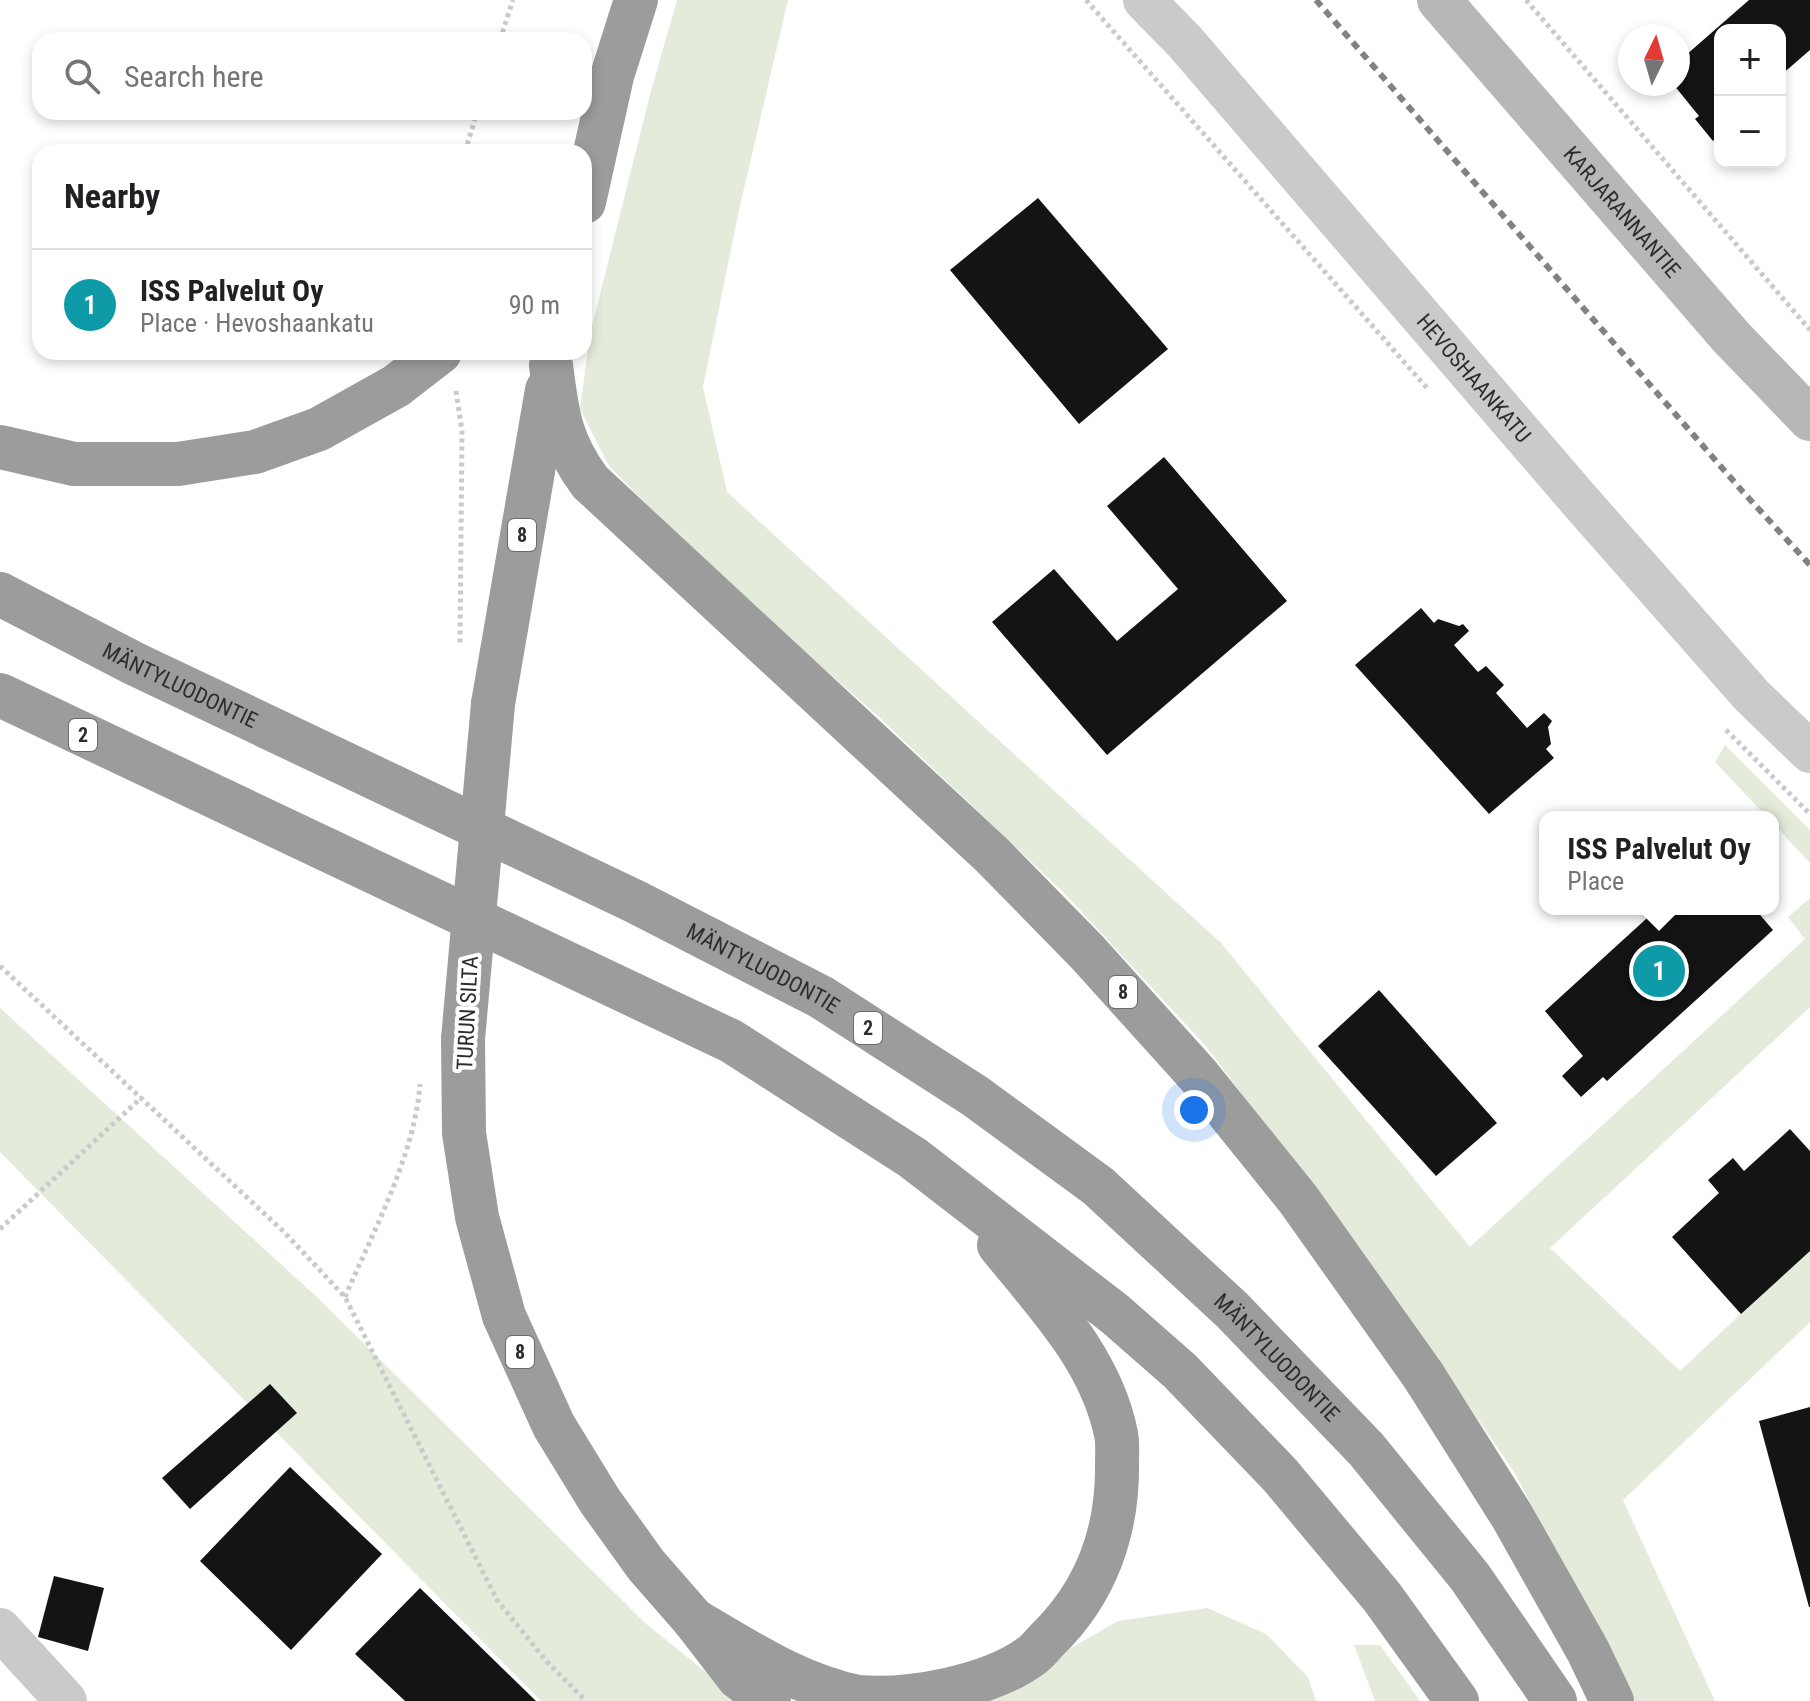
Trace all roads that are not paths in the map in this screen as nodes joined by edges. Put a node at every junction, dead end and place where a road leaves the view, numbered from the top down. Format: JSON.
{"nodes":[{"id":1,"x":636,"y":0,"type":"edge"},
{"id":2,"x":1144,"y":0,"type":"edge"},
{"id":3,"x":1439,"y":0,"type":"edge"},
{"id":4,"x":612,"y":76,"type":"junction"},
{"id":5,"x":592,"y":114,"type":"edge"},
{"id":6,"x":589,"y":120,"type":"edge"},
{"id":7,"x":576,"y":144,"type":"edge"},
{"id":8,"x":592,"y":166,"type":"edge"},
{"id":9,"x":552,"y":360,"type":"edge"},
{"id":10,"x":552,"y":360,"type":"edge"},
{"id":11,"x":447,"y":365,"type":"edge"},
{"id":12,"x":1810,"y":419,"type":"edge"},
{"id":13,"x":0,"y":447,"type":"edge"},
{"id":14,"x":0,"y":594,"type":"edge"},
{"id":15,"x":0,"y":695,"type":"edge"},
{"id":16,"x":1810,"y":752,"type":"edge"},
{"id":17,"x":947,"y":1182,"type":"junction"},
{"id":18,"x":694,"y":1620,"type":"junction"},
{"id":19,"x":0,"y":1629,"type":"edge"},
{"id":20,"x":66,"y":1701,"type":"edge"},
{"id":21,"x":769,"y":1701,"type":"edge"},
{"id":22,"x":1457,"y":1701,"type":"edge"},
{"id":23,"x":1555,"y":1701,"type":"edge"},
{"id":24,"x":1612,"y":1701,"type":"edge"}],
"edges":[{"from":1,"to":4,"type":"highway"},
{"from":2,"to":16,"type":"street","name":"HEVOSHAANKATU"},
{"from":3,"to":12,"type":"main road","name":"KARJARANNANTIE"},
{"from":4,"to":5,"type":"highway"},
{"from":4,"to":8,"type":"highway"},
{"from":6,"to":7,"type":"highway"},
{"from":9,"to":18,"type":"highway","name":"TURUN SILTA","number":"8","bridge":true},
{"from":10,"to":24,"type":"highway","number":"8"},
{"from":11,"to":13,"type":"highway"},
{"from":14,"to":23,"type":"highway","name":"MÄNTYLUODONTIE","number":"2"},
{"from":15,"to":17,"type":"highway","number":"2"},
{"from":17,"to":18,"type":"highway"},
{"from":17,"to":22,"type":"highway","number":"2"},
{"from":18,"to":21,"type":"highway","number":"8"},
{"from":19,"to":20,"type":"street"}]}
